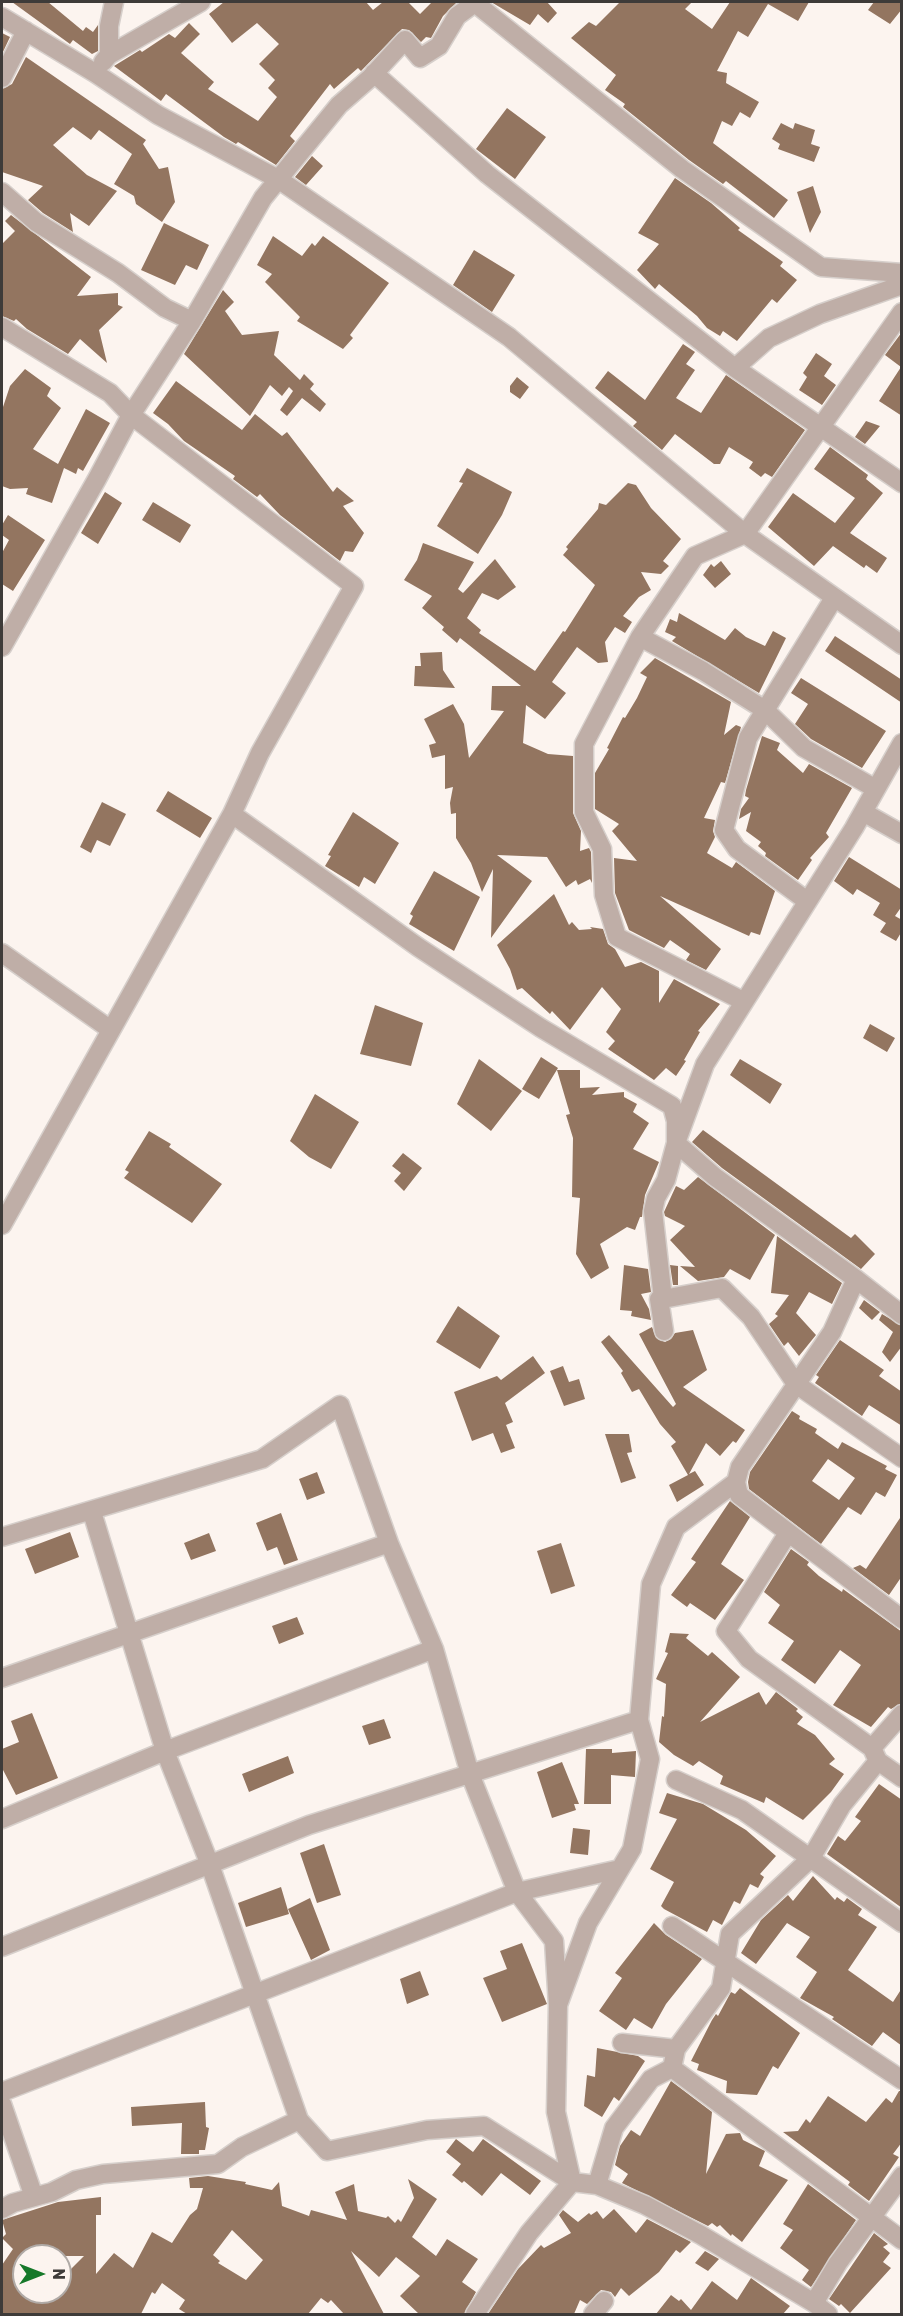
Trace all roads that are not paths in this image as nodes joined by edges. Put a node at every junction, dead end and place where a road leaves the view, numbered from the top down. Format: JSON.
{"nodes":[{"id":1,"x":114,"y":2,"type":"edge"},
{"id":2,"x":201,"y":2,"type":"edge"},
{"id":3,"x":475,"y":2,"type":"edge"},
{"id":4,"x":2,"y":17,"type":"edge"},
{"id":5,"x":26,"y":31,"type":"junction"},
{"id":6,"x":109,"y":55,"type":"junction"},
{"id":7,"x":95,"y":73,"type":"junction"},
{"id":8,"x":374,"y":74,"type":"junction"},
{"id":9,"x":2,"y":78,"type":"edge"},
{"id":10,"x":278,"y":178,"type":"junction"},
{"id":11,"x":2,"y":192,"type":"edge"},
{"id":12,"x":902,"y":273,"type":"edge"},
{"id":13,"x":902,"y":285,"type":"edge"},
{"id":14,"x":192,"y":321,"type":"junction"},
{"id":15,"x":899,"y":322,"type":"edge"},
{"id":16,"x":2,"y":327,"type":"edge"},
{"id":17,"x":735,"y":368,"type":"junction"},
{"id":18,"x":131,"y":415,"type":"junction"},
{"id":19,"x":820,"y":428,"type":"junction"},
{"id":20,"x":902,"y":483,"type":"edge"},
{"id":21,"x":745,"y":534,"type":"junction"},
{"id":22,"x":834,"y":598,"type":"junction"},
{"id":23,"x":640,"y":637,"type":"junction"},
{"id":24,"x":902,"y":645,"type":"edge"},
{"id":25,"x":2,"y":647,"type":"edge"},
{"id":26,"x":765,"y":710,"type":"junction"},
{"id":27,"x":902,"y":743,"type":"edge"},
{"id":28,"x":876,"y":789,"type":"junction"},
{"id":29,"x":863,"y":812,"type":"junction"},
{"id":30,"x":232,"y":814,"type":"junction"},
{"id":31,"x":902,"y":834,"type":"edge"},
{"id":32,"x":807,"y":901,"type":"junction"},
{"id":33,"x":2,"y":953,"type":"edge"},
{"id":34,"x":743,"y":1001,"type":"junction"},
{"id":35,"x":111,"y":1030,"type":"junction"},
{"id":36,"x":676,"y":1143,"type":"junction"},
{"id":37,"x":2,"y":1225,"type":"edge"},
{"id":38,"x":856,"y":1279,"type":"junction"},
{"id":39,"x":663,"y":1299,"type":"junction"},
{"id":40,"x":902,"y":1315,"type":"edge"},
{"id":41,"x":664,"y":1331,"type":"dead end"},
{"id":42,"x":796,"y":1384,"type":"junction"},
{"id":43,"x":902,"y":1458,"type":"edge"},
{"id":44,"x":736,"y":1482,"type":"junction"},
{"id":45,"x":92,"y":1512,"type":"junction"},
{"id":46,"x":788,"y":1533,"type":"junction"},
{"id":47,"x":2,"y":1537,"type":"edge"},
{"id":48,"x":389,"y":1544,"type":"junction"},
{"id":49,"x":902,"y":1619,"type":"edge"},
{"id":50,"x":131,"y":1632,"type":"junction"},
{"id":51,"x":434,"y":1649,"type":"junction"},
{"id":52,"x":2,"y":1678,"type":"edge"},
{"id":53,"x":902,"y":1714,"type":"edge"},
{"id":54,"x":639,"y":1720,"type":"junction"},
{"id":55,"x":165,"y":1751,"type":"junction"},
{"id":56,"x":875,"y":1755,"type":"junction"},
{"id":57,"x":470,"y":1774,"type":"junction"},
{"id":58,"x":902,"y":1778,"type":"edge"},
{"id":59,"x":676,"y":1780,"type":"dead end"},
{"id":60,"x":2,"y":1819,"type":"edge"},
{"id":61,"x":811,"y":1858,"type":"junction"},
{"id":62,"x":210,"y":1865,"type":"junction"},
{"id":63,"x":620,"y":1869,"type":"junction"},
{"id":64,"x":517,"y":1892,"type":"junction"},
{"id":65,"x":902,"y":1923,"type":"edge"},
{"id":66,"x":672,"y":1926,"type":"dead end"},
{"id":67,"x":2,"y":1947,"type":"edge"},
{"id":68,"x":727,"y":1963,"type":"junction"},
{"id":69,"x":256,"y":1992,"type":"junction"},
{"id":70,"x":558,"y":2005,"type":"junction"},
{"id":71,"x":622,"y":2043,"type":"dead end"},
{"id":72,"x":676,"y":2049,"type":"junction"},
{"id":73,"x":672,"y":2068,"type":"junction"},
{"id":74,"x":898,"y":2075,"type":"edge"},
{"id":75,"x":2,"y":2092,"type":"edge"},
{"id":76,"x":2,"y":2104,"type":"edge"},
{"id":77,"x":299,"y":2120,"type":"junction"},
{"id":78,"x":902,"y":2176,"type":"edge"},
{"id":79,"x":572,"y":2182,"type":"junction"},
{"id":80,"x":597,"y":2185,"type":"junction"},
{"id":81,"x":34,"y":2197,"type":"junction"},
{"id":82,"x":2,"y":2209,"type":"edge"},
{"id":83,"x":871,"y":2218,"type":"junction"},
{"id":84,"x":902,"y":2240,"type":"edge"},
{"id":85,"x":814,"y":2303,"type":"junction"},
{"id":86,"x":475,"y":2314,"type":"edge"},
{"id":87,"x":828,"y":2314,"type":"edge"}],
"edges":[{"from":1,"to":6,"type":"street"},
{"from":2,"to":6,"type":"street"},
{"from":3,"to":8,"type":"street"},
{"from":3,"to":12,"type":"street"},
{"from":4,"to":5,"type":"street"},
{"from":5,"to":7,"type":"street"},
{"from":5,"to":9,"type":"street"},
{"from":6,"to":7,"type":"street"},
{"from":7,"to":10,"type":"street"},
{"from":8,"to":10,"type":"street"},
{"from":8,"to":17,"type":"street"},
{"from":10,"to":14,"type":"street"},
{"from":10,"to":21,"type":"street"},
{"from":11,"to":14,"type":"street"},
{"from":13,"to":17,"type":"street"},
{"from":14,"to":18,"type":"street"},
{"from":15,"to":19,"type":"street"},
{"from":16,"to":18,"type":"street"},
{"from":17,"to":19,"type":"street"},
{"from":18,"to":25,"type":"street"},
{"from":18,"to":30,"type":"street"},
{"from":19,"to":20,"type":"street"},
{"from":19,"to":21,"type":"street"},
{"from":21,"to":22,"type":"street"},
{"from":21,"to":23,"type":"street"},
{"from":22,"to":24,"type":"street"},
{"from":22,"to":26,"type":"street"},
{"from":23,"to":26,"type":"street"},
{"from":23,"to":34,"type":"street"},
{"from":26,"to":28,"type":"street"},
{"from":26,"to":32,"type":"street"},
{"from":27,"to":28,"type":"street"},
{"from":28,"to":29,"type":"street"},
{"from":29,"to":31,"type":"street"},
{"from":29,"to":32,"type":"street"},
{"from":30,"to":35,"type":"street"},
{"from":30,"to":36,"type":"street"},
{"from":32,"to":34,"type":"street"},
{"from":33,"to":35,"type":"street"},
{"from":34,"to":36,"type":"street"},
{"from":35,"to":37,"type":"street"},
{"from":36,"to":38,"type":"street"},
{"from":36,"to":39,"type":"street"},
{"from":38,"to":40,"type":"street"},
{"from":38,"to":42,"type":"street"},
{"from":39,"to":41,"type":"street"},
{"from":39,"to":42,"type":"street"},
{"from":42,"to":43,"type":"street"},
{"from":42,"to":44,"type":"street"},
{"from":44,"to":46,"type":"street"},
{"from":44,"to":54,"type":"street"},
{"from":45,"to":47,"type":"street"},
{"from":45,"to":48,"type":"street"},
{"from":45,"to":50,"type":"street"},
{"from":46,"to":49,"type":"street"},
{"from":46,"to":56,"type":"street"},
{"from":48,"to":50,"type":"street"},
{"from":48,"to":51,"type":"street"},
{"from":50,"to":52,"type":"street"},
{"from":50,"to":55,"type":"street"},
{"from":51,"to":55,"type":"street"},
{"from":51,"to":57,"type":"street"},
{"from":53,"to":56,"type":"street"},
{"from":54,"to":57,"type":"street"},
{"from":54,"to":63,"type":"street"},
{"from":55,"to":60,"type":"street"},
{"from":55,"to":62,"type":"street"},
{"from":56,"to":58,"type":"street"},
{"from":56,"to":61,"type":"street"},
{"from":57,"to":62,"type":"street"},
{"from":57,"to":64,"type":"street"},
{"from":59,"to":61,"type":"street"},
{"from":61,"to":65,"type":"street"},
{"from":61,"to":68,"type":"street"},
{"from":62,"to":67,"type":"street"},
{"from":62,"to":69,"type":"street"},
{"from":63,"to":64,"type":"street"},
{"from":63,"to":70,"type":"street"},
{"from":64,"to":69,"type":"street"},
{"from":64,"to":70,"type":"street"},
{"from":66,"to":68,"type":"street"},
{"from":68,"to":72,"type":"street"},
{"from":68,"to":74,"type":"street"},
{"from":69,"to":75,"type":"street"},
{"from":69,"to":77,"type":"street"},
{"from":70,"to":79,"type":"street"},
{"from":71,"to":72,"type":"street"},
{"from":72,"to":73,"type":"street"},
{"from":73,"to":80,"type":"street"},
{"from":73,"to":83,"type":"street"},
{"from":76,"to":81,"type":"street"},
{"from":77,"to":79,"type":"street"},
{"from":77,"to":81,"type":"street"},
{"from":78,"to":83,"type":"street"},
{"from":79,"to":80,"type":"street"},
{"from":79,"to":86,"type":"street"},
{"from":80,"to":85,"type":"street"},
{"from":81,"to":82,"type":"street"},
{"from":83,"to":84,"type":"street"},
{"from":83,"to":85,"type":"street"},
{"from":85,"to":87,"type":"street"}]}
